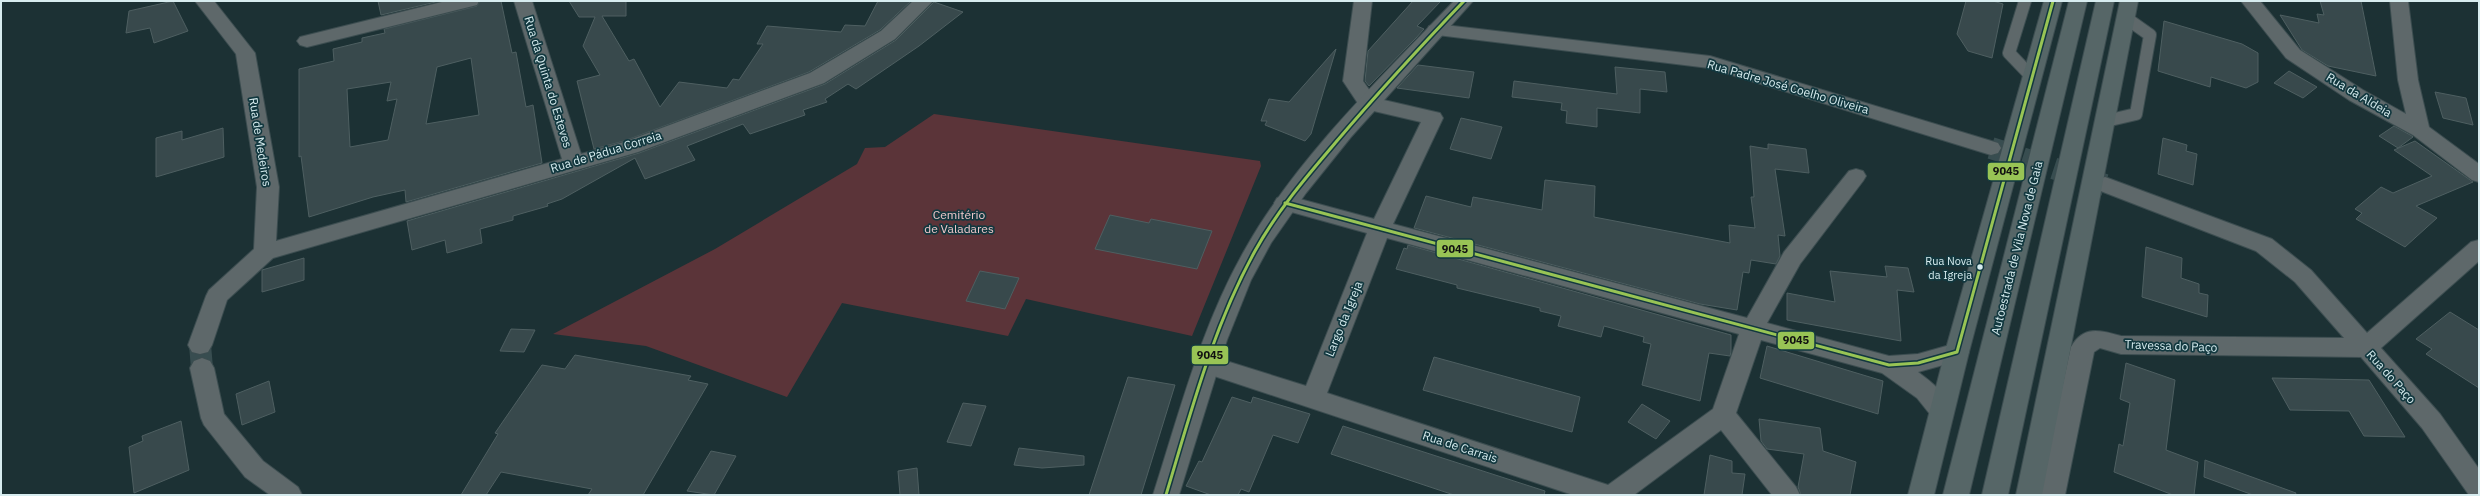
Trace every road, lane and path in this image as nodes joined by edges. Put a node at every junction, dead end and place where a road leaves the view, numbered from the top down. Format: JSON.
{"nodes":[{"id":1,"x":470,"y":1,"type":"edge"},
{"id":2,"x":523,"y":1,"type":"edge"},
{"id":3,"x":924,"y":1,"type":"edge"},
{"id":4,"x":1363,"y":1,"type":"edge"},
{"id":5,"x":1464,"y":1,"type":"edge"},
{"id":6,"x":2025,"y":1,"type":"edge"},
{"id":7,"x":2054,"y":1,"type":"edge"},
{"id":8,"x":2078,"y":1,"type":"edge"},
{"id":9,"x":2106,"y":1,"type":"edge"},
{"id":10,"x":2250,"y":1,"type":"edge"},
{"id":11,"x":2399,"y":1,"type":"edge"},
{"id":12,"x":211,"y":2,"type":"edge"},
{"id":13,"x":2127,"y":10,"type":"edge"},
{"id":14,"x":1436,"y":30,"type":"junction"},
{"id":15,"x":307,"y":41,"type":"dead end"},
{"id":16,"x":2033,"y":78,"type":"junction"},
{"id":17,"x":1368,"y":103,"type":"junction"},
{"id":18,"x":2420,"y":130,"type":"junction"},
{"id":19,"x":1992,"y":148,"type":"tunnel mouth"},
{"id":20,"x":574,"y":163,"type":"junction"},
{"id":21,"x":1856,"y":176,"type":"dead end"},
{"id":22,"x":2479,"y":176,"type":"edge"},
{"id":23,"x":2105,"y":185,"type":"tunnel mouth"},
{"id":24,"x":1285,"y":203,"type":"junction"},
{"id":25,"x":1380,"y":228,"type":"junction"},
{"id":26,"x":2479,"y":248,"type":"edge"},
{"id":27,"x":265,"y":252,"type":"junction"},
{"id":28,"x":1753,"y":328,"type":"junction"},
{"id":29,"x":2365,"y":348,"type":"junction"},
{"id":30,"x":1957,"y":352,"type":"junction"},
{"id":31,"x":1207,"y":364,"type":"junction"},
{"id":32,"x":1889,"y":365,"type":"junction"},
{"id":33,"x":1313,"y":398,"type":"junction"},
{"id":34,"x":1942,"y":412,"type":"junction"},
{"id":35,"x":1723,"y":415,"type":"junction"},
{"id":36,"x":2479,"y":489,"type":"edge"},
{"id":37,"x":289,"y":495,"type":"edge"},
{"id":38,"x":1166,"y":495,"type":"edge"},
{"id":39,"x":1606,"y":495,"type":"edge"},
{"id":40,"x":1614,"y":495,"type":"edge"},
{"id":41,"x":1787,"y":495,"type":"edge"},
{"id":42,"x":1921,"y":495,"type":"edge"},
{"id":43,"x":1956,"y":495,"type":"edge"},
{"id":44,"x":1995,"y":495,"type":"edge"},
{"id":45,"x":2029,"y":495,"type":"edge"},
{"id":46,"x":2052,"y":495,"type":"edge"}],
"edges":[{"from":1,"to":15,"type":"street"},
{"from":2,"to":20,"type":"street","name":"Rua da Quinta do Esteves"},
{"from":3,"to":20,"type":"street","name":"Rua de Pádua Correia"},
{"from":4,"to":17,"type":"street"},
{"from":5,"to":14,"type":"street"},
{"from":6,"to":16,"type":"lane"},
{"from":7,"to":16,"type":"highway"},
{"from":8,"to":43,"type":"highway","name":"Autoestrada de Vila Nova de Gaia"},
{"from":9,"to":44,"type":"highway"},
{"from":10,"to":18,"type":"street","name":"Rua da Aldeia"},
{"from":11,"to":18,"type":"street"},
{"from":12,"to":27,"type":"street","name":"Rua de Medeiros"},
{"from":13,"to":45,"type":"highway"},
{"from":14,"to":17,"type":"street"},
{"from":14,"to":19,"type":"street","name":"Rua Padre José Coelho Oliveira"},
{"from":16,"to":30,"type":"highway"},
{"from":17,"to":24,"type":"street"},
{"from":17,"to":25,"type":"street"},
{"from":18,"to":22,"type":"street","name":"Rua da Aldeia"},
{"from":20,"to":27,"type":"street","name":"Rua de Pádua Correia"},
{"from":21,"to":28,"type":"street"},
{"from":23,"to":29,"type":"street"},
{"from":24,"to":25,"type":"street"},
{"from":24,"to":31,"type":"street"},
{"from":25,"to":28,"type":"street"},
{"from":25,"to":33,"type":"street","name":"Largo da Igreja"},
{"from":26,"to":29,"type":"street","name":"Rua do Paço"},
{"from":27,"to":37,"type":"street"},
{"from":28,"to":32,"type":"street"},
{"from":28,"to":35,"type":"street"},
{"from":29,"to":36,"type":"street","name":"Rua do Paço"},
{"from":29,"to":46,"type":"street","name":"Travessa do Paço"},
{"from":30,"to":32,"type":"street"},
{"from":30,"to":34,"type":"highway"},
{"from":31,"to":33,"type":"street"},
{"from":31,"to":38,"type":"street"},
{"from":32,"to":34,"type":"street"},
{"from":33,"to":39,"type":"street","name":"Rua de Carrais"},
{"from":34,"to":42,"type":"highway"},
{"from":35,"to":40,"type":"street"},
{"from":35,"to":41,"type":"street"}]}
